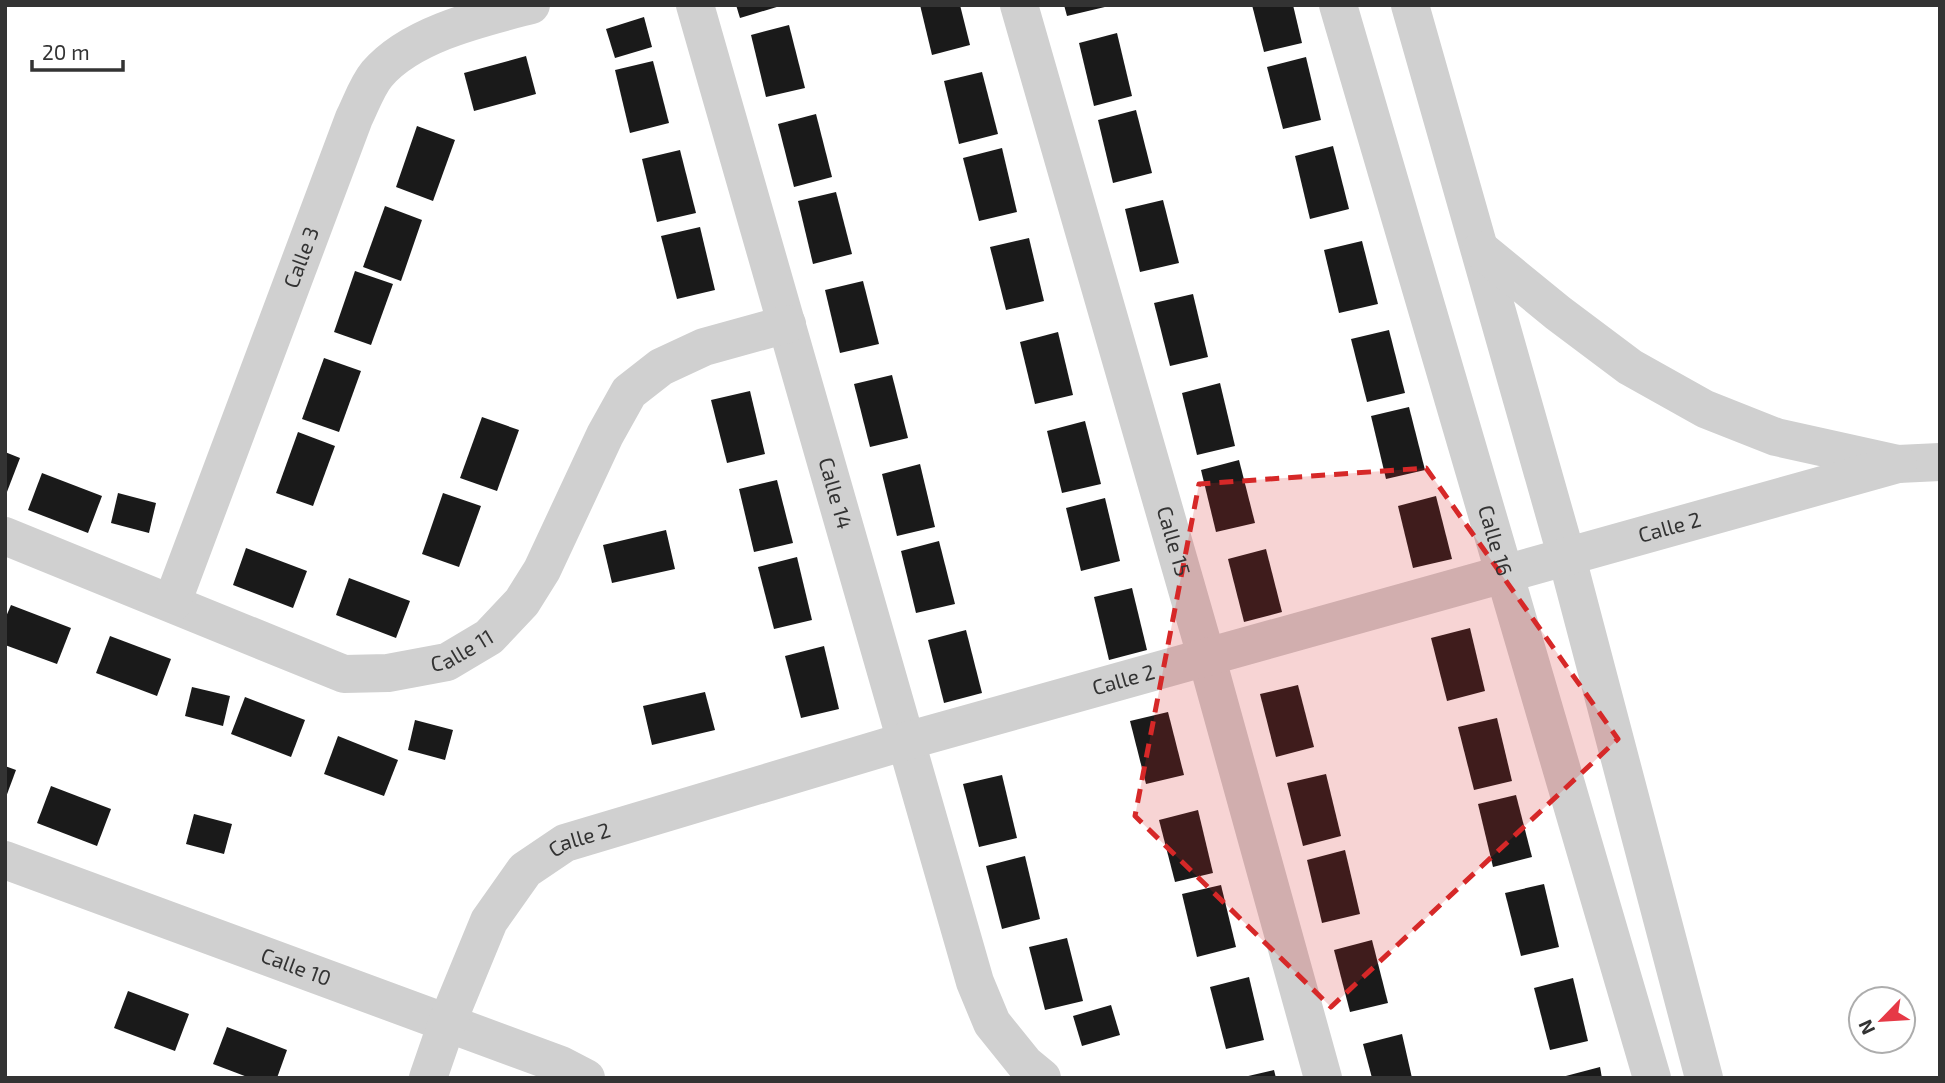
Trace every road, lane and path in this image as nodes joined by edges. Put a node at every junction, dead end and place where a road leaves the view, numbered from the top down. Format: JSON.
{"nodes":[{"id":1,"x":531,"y":5,"type":"edge"},
{"id":2,"x":695,"y":5,"type":"edge"},
{"id":3,"x":1019,"y":5,"type":"edge"},
{"id":4,"x":1338,"y":5,"type":"edge"},
{"id":5,"x":1410,"y":5,"type":"edge"},
{"id":6,"x":1481,"y":250,"type":"junction"},
{"id":7,"x":787,"y":324,"type":"junction"},
{"id":8,"x":1940,"y":462,"type":"edge"},
{"id":9,"x":1898,"y":464,"type":"junction"},
{"id":10,"x":5,"y":536,"type":"edge"},
{"id":11,"x":1567,"y":558,"type":"junction"},
{"id":12,"x":1505,"y":573,"type":"junction"},
{"id":13,"x":173,"y":603,"type":"junction"},
{"id":14,"x":1207,"y":659,"type":"junction"},
{"id":15,"x":906,"y":741,"type":"junction"},
{"id":16,"x":5,"y":860,"type":"edge"},
{"id":17,"x":447,"y":1023,"type":"junction"},
{"id":18,"x":428,"y":1078,"type":"edge"},
{"id":19,"x":586,"y":1078,"type":"edge"},
{"id":20,"x":1042,"y":1078,"type":"edge"},
{"id":21,"x":1322,"y":1078,"type":"edge"},
{"id":22,"x":1652,"y":1078,"type":"edge"},
{"id":23,"x":1704,"y":1078,"type":"edge"}],
"edges":[{"from":1,"to":13,"type":"street","name":"Calle 3"},
{"from":2,"to":7,"type":"street","name":"Calle 14"},
{"from":3,"to":14,"type":"street","name":"Calle 15"},
{"from":4,"to":12,"type":"street","name":"Calle 16"},
{"from":5,"to":6,"type":"street"},
{"from":6,"to":9,"type":"street","name":"Calle 2"},
{"from":6,"to":11,"type":"street"},
{"from":7,"to":13,"type":"street","name":"Calle 11"},
{"from":7,"to":15,"type":"street","name":"Calle 14"},
{"from":8,"to":9,"type":"street","name":"Calle 2"},
{"from":9,"to":11,"type":"street","name":"Calle 2"},
{"from":10,"to":13,"type":"street","name":"Calle 11"},
{"from":11,"to":12,"type":"street","name":"Calle 2"},
{"from":11,"to":23,"type":"street"},
{"from":12,"to":14,"type":"street","name":"Calle 2"},
{"from":12,"to":22,"type":"street","name":"Calle 16"},
{"from":14,"to":15,"type":"street","name":"Calle 2"},
{"from":14,"to":21,"type":"street","name":"Calle 15"},
{"from":15,"to":17,"type":"street","name":"Calle 2"},
{"from":15,"to":20,"type":"street","name":"Calle 14"},
{"from":16,"to":17,"type":"street","name":"Calle 10"},
{"from":17,"to":18,"type":"street"},
{"from":17,"to":19,"type":"street","name":"Calle 10"}]}
